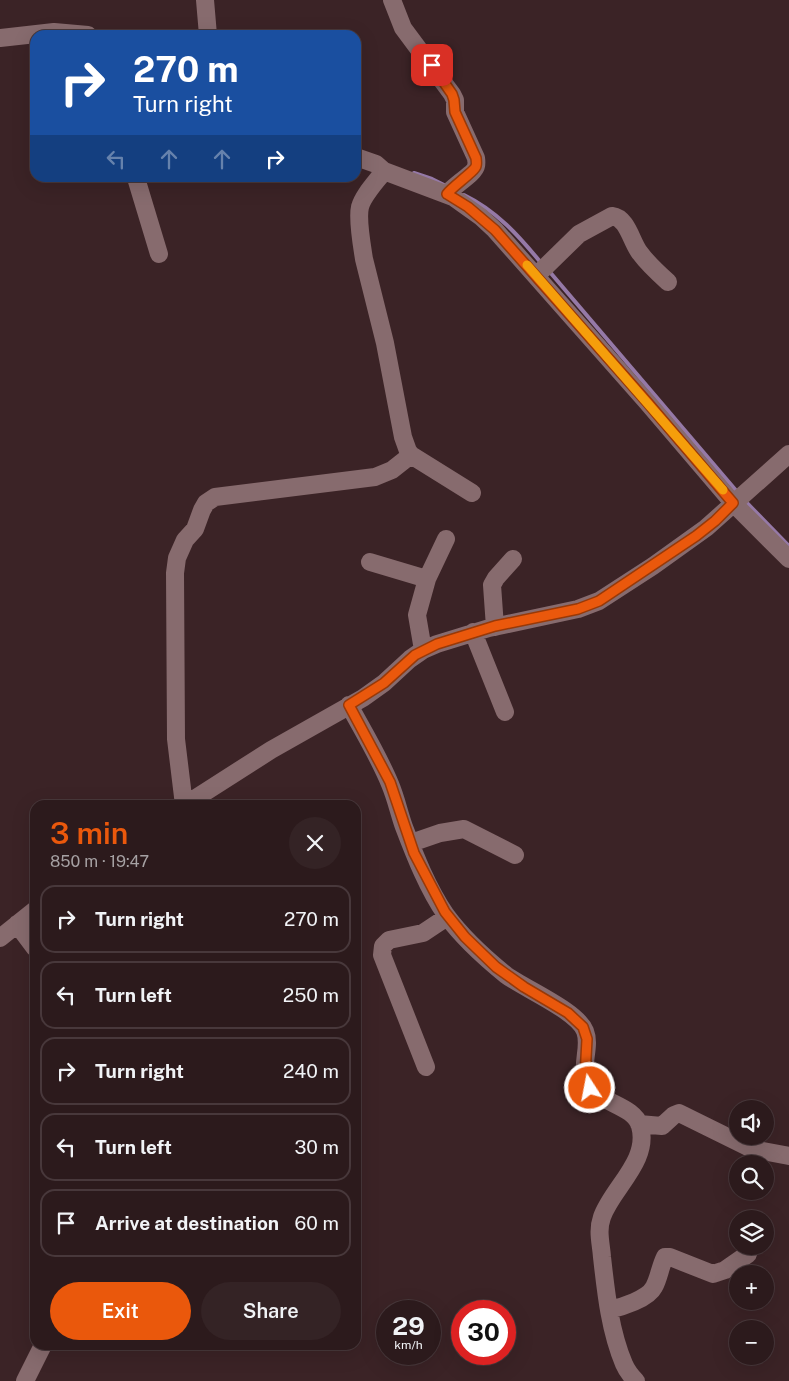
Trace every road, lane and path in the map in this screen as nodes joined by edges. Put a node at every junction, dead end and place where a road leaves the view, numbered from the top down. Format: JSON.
{"nodes":[{"id":1,"x":205,"y":0,"type":"edge"},
{"id":2,"x":392,"y":0,"type":"edge"},
{"id":3,"x":208,"y":30,"type":"edge"},
{"id":4,"x":30,"y":35,"type":"edge"},
{"id":5,"x":0,"y":38,"type":"edge"},
{"id":6,"x":361,"y":159,"type":"edge"},
{"id":7,"x":384,"y":171,"type":"junction"},
{"id":8,"x":137,"y":182,"type":"edge"},
{"id":9,"x":452,"y":189,"type":"junction"},
{"id":10,"x":158,"y":254,"type":"dead end"},
{"id":11,"x":540,"y":271,"type":"junction"},
{"id":12,"x":668,"y":282,"type":"dead end"},
{"id":13,"x":411,"y":454,"type":"junction"},
{"id":14,"x":789,"y":454,"type":"edge"},
{"id":15,"x":472,"y":493,"type":"dead end"},
{"id":16,"x":740,"y":497,"type":"junction"},
{"id":17,"x":446,"y":539,"type":"dead end"},
{"id":18,"x":513,"y":559,"type":"dead end"},
{"id":19,"x":789,"y":559,"type":"edge"},
{"id":20,"x":370,"y":562,"type":"dead end"},
{"id":21,"x":427,"y":579,"type":"junction"},
{"id":22,"x":495,"y":626,"type":"junction"},
{"id":23,"x":474,"y":632,"type":"junction"},
{"id":24,"x":423,"y":650,"type":"junction"},
{"id":25,"x":349,"y":705,"type":"junction"},
{"id":26,"x":505,"y":712,"type":"dead end"},
{"id":27,"x":184,"y":800,"type":"edge"},
{"id":28,"x":193,"y":800,"type":"edge"},
{"id":29,"x":411,"y":843,"type":"junction"},
{"id":30,"x":515,"y":855,"type":"dead end"},
{"id":31,"x":30,"y":914,"type":"edge"},
{"id":32,"x":448,"y":916,"type":"junction"},
{"id":33,"x":17,"y":924,"type":"junction"},
{"id":34,"x":0,"y":938,"type":"edge"},
{"id":35,"x":30,"y":941,"type":"edge"},
{"id":36,"x":426,"y":1067,"type":"dead end"},
{"id":37,"x":639,"y":1124,"type":"junction"},
{"id":38,"x":789,"y":1156,"type":"edge"},
{"id":39,"x":747,"y":1255,"type":"edge"},
{"id":40,"x":610,"y":1310,"type":"junction"},
{"id":41,"x":40,"y":1350,"type":"edge"},
{"id":42,"x":25,"y":1381,"type":"edge"},
{"id":43,"x":636,"y":1381,"type":"edge"}],
"edges":[{"from":1,"to":3,"type":"street"},
{"from":2,"to":9,"type":"street"},
{"from":4,"to":5,"type":"street"},
{"from":6,"to":7,"type":"street"},
{"from":7,"to":9,"type":"street"},
{"from":7,"to":13,"type":"street"},
{"from":8,"to":10,"type":"street"},
{"from":9,"to":11,"type":"street"},
{"from":11,"to":12,"type":"street"},
{"from":11,"to":16,"type":"street"},
{"from":13,"to":15,"type":"street"},
{"from":13,"to":27,"type":"street"},
{"from":14,"to":16,"type":"street"},
{"from":16,"to":19,"type":"street"},
{"from":16,"to":22,"type":"street"},
{"from":17,"to":21,"type":"street"},
{"from":18,"to":22,"type":"street"},
{"from":20,"to":21,"type":"street"},
{"from":21,"to":24,"type":"street"},
{"from":22,"to":23,"type":"street"},
{"from":23,"to":24,"type":"street"},
{"from":23,"to":26,"type":"street"},
{"from":24,"to":25,"type":"street"},
{"from":25,"to":28,"type":"street"},
{"from":25,"to":29,"type":"street"},
{"from":29,"to":30,"type":"street"},
{"from":29,"to":32,"type":"street"},
{"from":31,"to":33,"type":"street"},
{"from":32,"to":36,"type":"street"},
{"from":32,"to":37,"type":"street"},
{"from":33,"to":34,"type":"street"},
{"from":33,"to":35,"type":"street"},
{"from":37,"to":38,"type":"street"},
{"from":37,"to":40,"type":"street"},
{"from":39,"to":40,"type":"street"},
{"from":40,"to":43,"type":"street"},
{"from":41,"to":42,"type":"street"}]}
